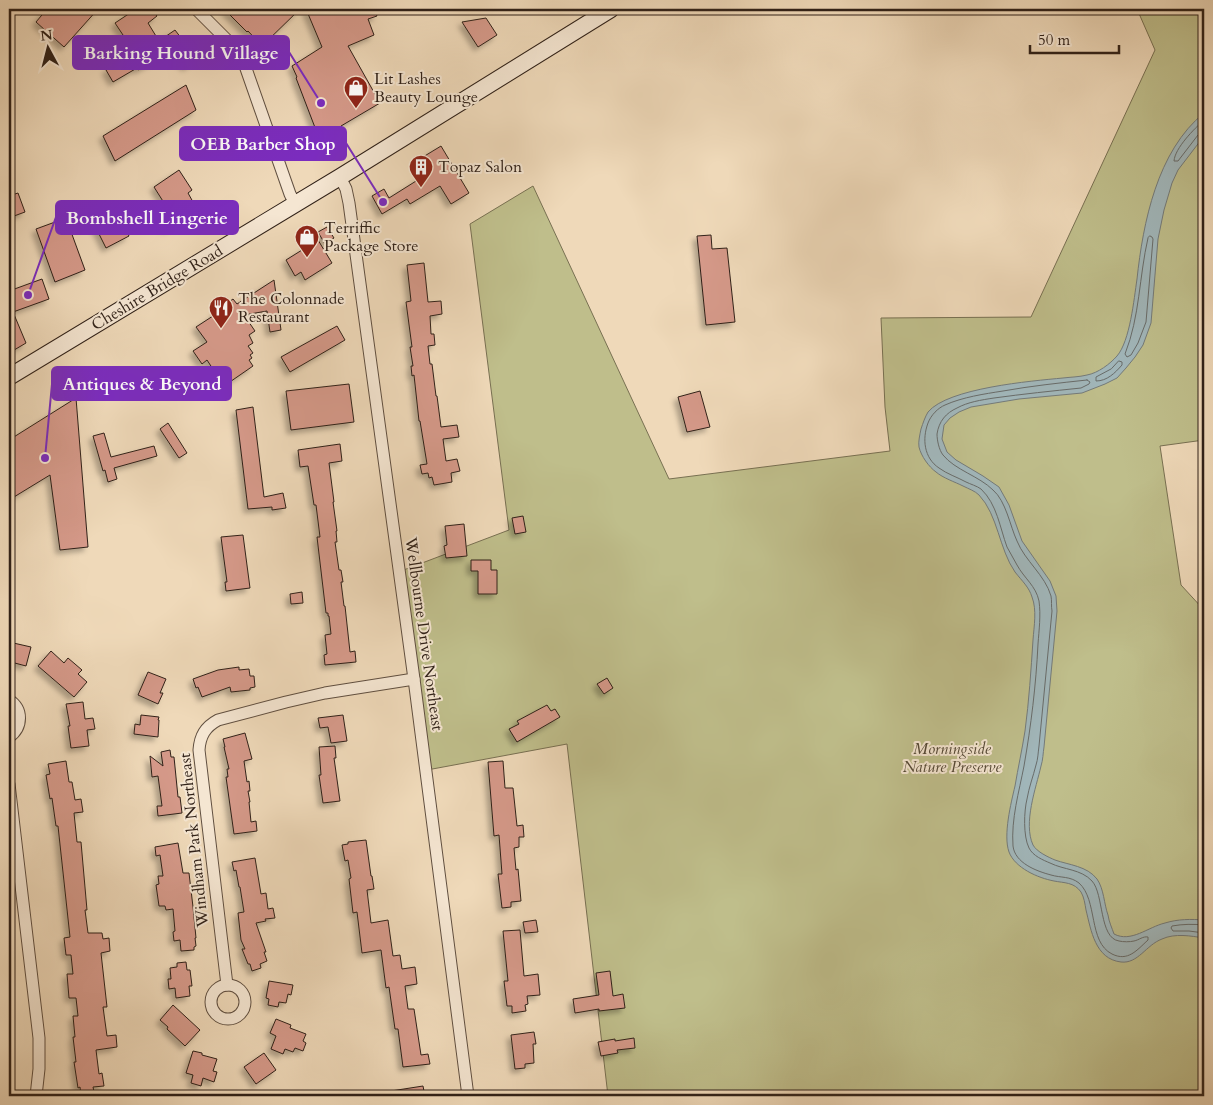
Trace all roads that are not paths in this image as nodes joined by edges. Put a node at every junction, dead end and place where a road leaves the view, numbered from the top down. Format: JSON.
{"nodes":[{"id":1,"x":196,"y":9,"type":"edge"},
{"id":2,"x":611,"y":9,"type":"edge"},
{"id":3,"x":340,"y":177,"type":"junction"},
{"id":4,"x":295,"y":204,"type":"junction"},
{"id":5,"x":9,"y":377,"type":"edge"},
{"id":6,"x":414,"y":679,"type":"junction"},
{"id":7,"x":9,"y":700,"type":"edge"},
{"id":8,"x":9,"y":737,"type":"edge"},
{"id":9,"x":9,"y":784,"type":"edge"},
{"id":10,"x":227,"y":985,"type":"dead end"},
{"id":11,"x":36,"y":1096,"type":"edge"},
{"id":12,"x":468,"y":1096,"type":"edge"}],
"edges":[{"from":1,"to":4,"type":"street"},
{"from":2,"to":3,"type":"main road","name":"Cheshire Bridge Road"},
{"from":3,"to":4,"type":"main road","name":"Cheshire Bridge Road"},
{"from":3,"to":6,"type":"street","name":"Wellbourne Drive Northeast"},
{"from":4,"to":5,"type":"main road","name":"Cheshire Bridge Road"},
{"from":6,"to":10,"type":"street","name":"Windham Park Northeast"},
{"from":6,"to":12,"type":"street","name":"Wellbourne Drive Northeast"},
{"from":7,"to":8,"type":"street"},
{"from":9,"to":11,"type":"street"}]}
